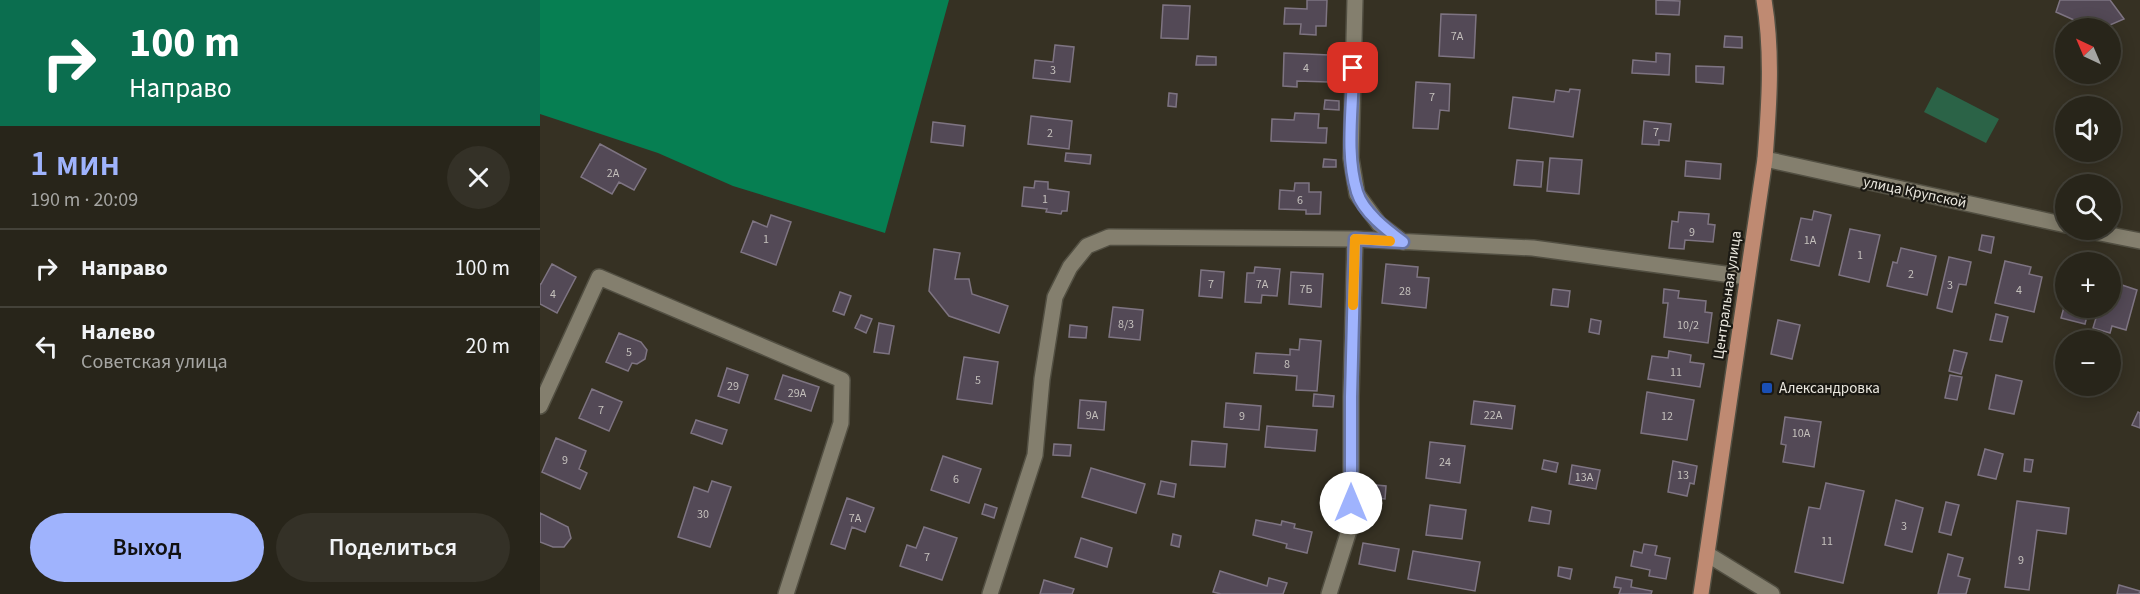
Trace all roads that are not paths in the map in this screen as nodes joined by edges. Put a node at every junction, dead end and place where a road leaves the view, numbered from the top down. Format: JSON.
{"nodes":[{"id":1,"x":1355,"y":0,"type":"edge"},
{"id":2,"x":1764,"y":0,"type":"edge"},
{"id":3,"x":1765,"y":159,"type":"junction"},
{"id":4,"x":2055,"y":223,"type":"edge"},
{"id":5,"x":2121,"y":238,"type":"edge"},
{"id":6,"x":1355,"y":239,"type":"junction"},
{"id":7,"x":1403,"y":242,"type":"junction"},
{"id":8,"x":2140,"y":242,"type":"edge"},
{"id":9,"x":1747,"y":277,"type":"junction"},
{"id":10,"x":540,"y":406,"type":"edge"},
{"id":11,"x":1707,"y":554,"type":"junction"},
{"id":12,"x":786,"y":594,"type":"edge"},
{"id":13,"x":990,"y":594,"type":"edge"},
{"id":14,"x":1329,"y":594,"type":"edge"},
{"id":15,"x":1701,"y":594,"type":"edge"},
{"id":16,"x":1772,"y":594,"type":"edge"}],
"edges":[{"from":1,"to":7,"type":"street"},
{"from":2,"to":3,"type":"main road","name":"Центральная улица"},
{"from":3,"to":4,"type":"street","name":"улица Крупской"},
{"from":3,"to":9,"type":"main road","name":"Центральная улица"},
{"from":5,"to":8,"type":"street"},
{"from":6,"to":7,"type":"street"},
{"from":6,"to":13,"type":"street"},
{"from":6,"to":14,"type":"street"},
{"from":7,"to":9,"type":"street"},
{"from":9,"to":11,"type":"main road","name":"Центральная улица"},
{"from":10,"to":12,"type":"street"},
{"from":11,"to":15,"type":"main road","name":"Центральная улица"},
{"from":11,"to":16,"type":"street"}]}
